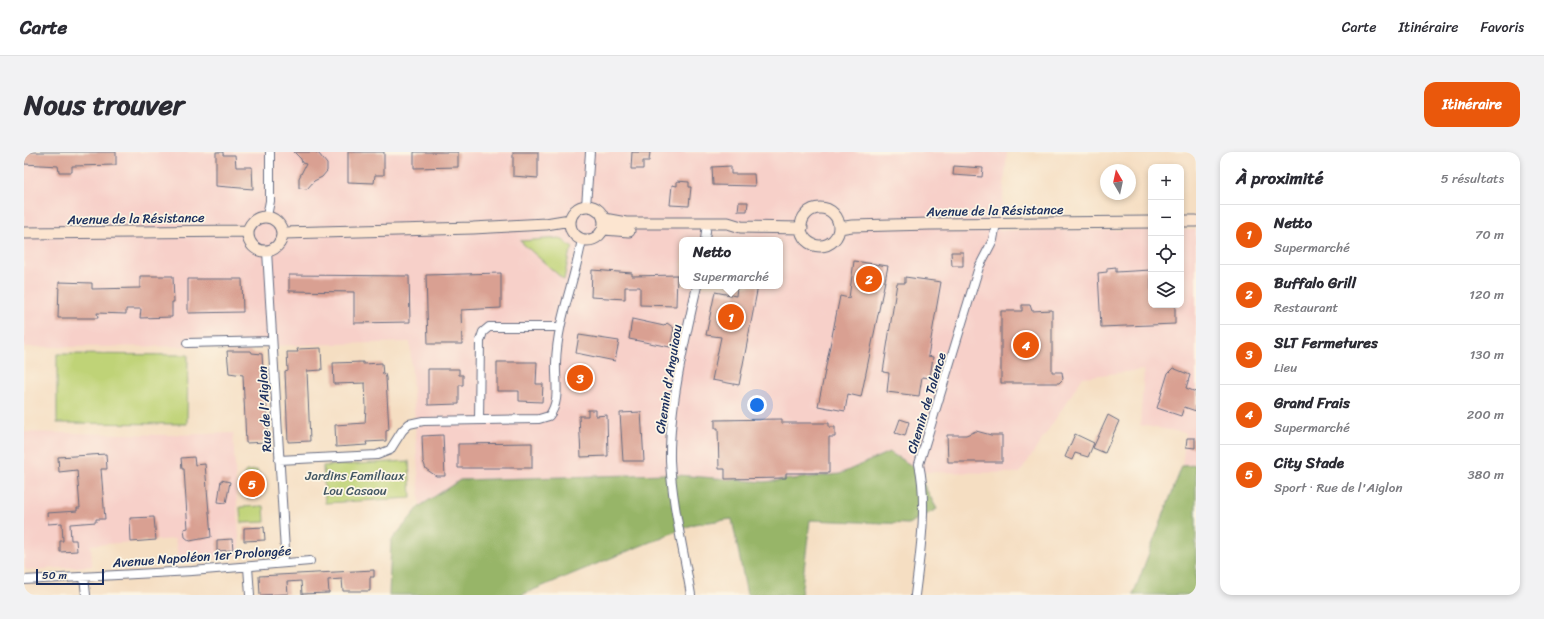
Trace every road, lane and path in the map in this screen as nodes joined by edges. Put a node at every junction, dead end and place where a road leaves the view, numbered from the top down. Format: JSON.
{"nodes":[{"id":1,"x":270,"y":152,"type":"edge"},
{"id":2,"x":590,"y":152,"type":"edge"},
{"id":3,"x":586,"y":206,"type":"junction"},
{"id":4,"x":267,"y":216,"type":"junction"},
{"id":5,"x":1184,"y":221,"type":"edge"},
{"id":6,"x":1196,"y":221,"type":"edge"},
{"id":7,"x":1148,"y":222,"type":"edge"},
{"id":8,"x":570,"y":224,"type":"junction"},
{"id":9,"x":604,"y":224,"type":"junction"},
{"id":10,"x":996,"y":224,"type":"junction"},
{"id":11,"x":741,"y":227,"type":"junction"},
{"id":12,"x":802,"y":228,"type":"junction"},
{"id":13,"x":839,"y":228,"type":"junction"},
{"id":14,"x":248,"y":231,"type":"junction"},
{"id":15,"x":24,"y":233,"type":"edge"},
{"id":16,"x":283,"y":233,"type":"junction"},
{"id":17,"x":706,"y":235,"type":"edge"},
{"id":18,"x":582,"y":240,"type":"junction"},
{"id":19,"x":267,"y":251,"type":"junction"},
{"id":20,"x":695,"y":289,"type":"edge"},
{"id":21,"x":560,"y":327,"type":"junction"},
{"id":22,"x":272,"y":341,"type":"junction"},
{"id":23,"x":187,"y":343,"type":"dead end"},
{"id":24,"x":479,"y":420,"type":"junction"},
{"id":25,"x":279,"y":460,"type":"junction"},
{"id":26,"x":310,"y":561,"type":"dead end"},
{"id":27,"x":278,"y":563,"type":"junction"},
{"id":28,"x":248,"y":567,"type":"junction"},
{"id":29,"x":84,"y":577,"type":"junction"},
{"id":30,"x":24,"y":580,"type":"edge"},
{"id":31,"x":86,"y":595,"type":"edge"},
{"id":32,"x":250,"y":595,"type":"edge"},
{"id":33,"x":691,"y":595,"type":"edge"},
{"id":34,"x":914,"y":595,"type":"edge"}],
"edges":[{"from":1,"to":4,"type":"street"},
{"from":2,"to":3,"type":"street"},
{"from":3,"to":8,"type":"main road"},
{"from":3,"to":9,"type":"main road"},
{"from":4,"to":14,"type":"main road"},
{"from":4,"to":16,"type":"main road"},
{"from":5,"to":6,"type":"main road"},
{"from":7,"to":10,"type":"main road","name":"Avenue de la Résistance"},
{"from":8,"to":16,"type":"main road"},
{"from":8,"to":18,"type":"main road"},
{"from":9,"to":11,"type":"main road"},
{"from":9,"to":17,"type":"main road"},
{"from":9,"to":18,"type":"main road"},
{"from":10,"to":13,"type":"main road","name":"Avenue de la Résistance"},
{"from":10,"to":34,"type":"street","name":"Chemin de Talence"},
{"from":11,"to":12,"type":"main road"},
{"from":11,"to":17,"type":"main road"},
{"from":12,"to":13,"type":"main road"},
{"from":12,"to":13,"type":"main road"},
{"from":14,"to":15,"type":"main road","name":"Avenue de la Résistance"},
{"from":14,"to":19,"type":"main road"},
{"from":16,"to":19,"type":"main road"},
{"from":18,"to":21,"type":"street"},
{"from":19,"to":22,"type":"street","name":"Rue de l'Aiglon"},
{"from":20,"to":33,"type":"street","name":"Chemin d'Anguiaou"},
{"from":21,"to":24,"type":"street"},
{"from":21,"to":24,"type":"street"},
{"from":22,"to":23,"type":"street"},
{"from":22,"to":25,"type":"street","name":"Rue de l'Aiglon"},
{"from":24,"to":25,"type":"street"},
{"from":25,"to":27,"type":"street","name":"Rue de l'Aiglon"},
{"from":26,"to":27,"type":"street","name":"Avenue Napoléon 1er Prolongée"},
{"from":27,"to":28,"type":"street","name":"Avenue Napoléon 1er Prolongée"},
{"from":28,"to":29,"type":"street","name":"Avenue Napoléon 1er Prolongée"},
{"from":28,"to":32,"type":"street"},
{"from":29,"to":30,"type":"street","name":"Avenue Napoléon 1er Prolongée"},
{"from":29,"to":31,"type":"street"}]}
